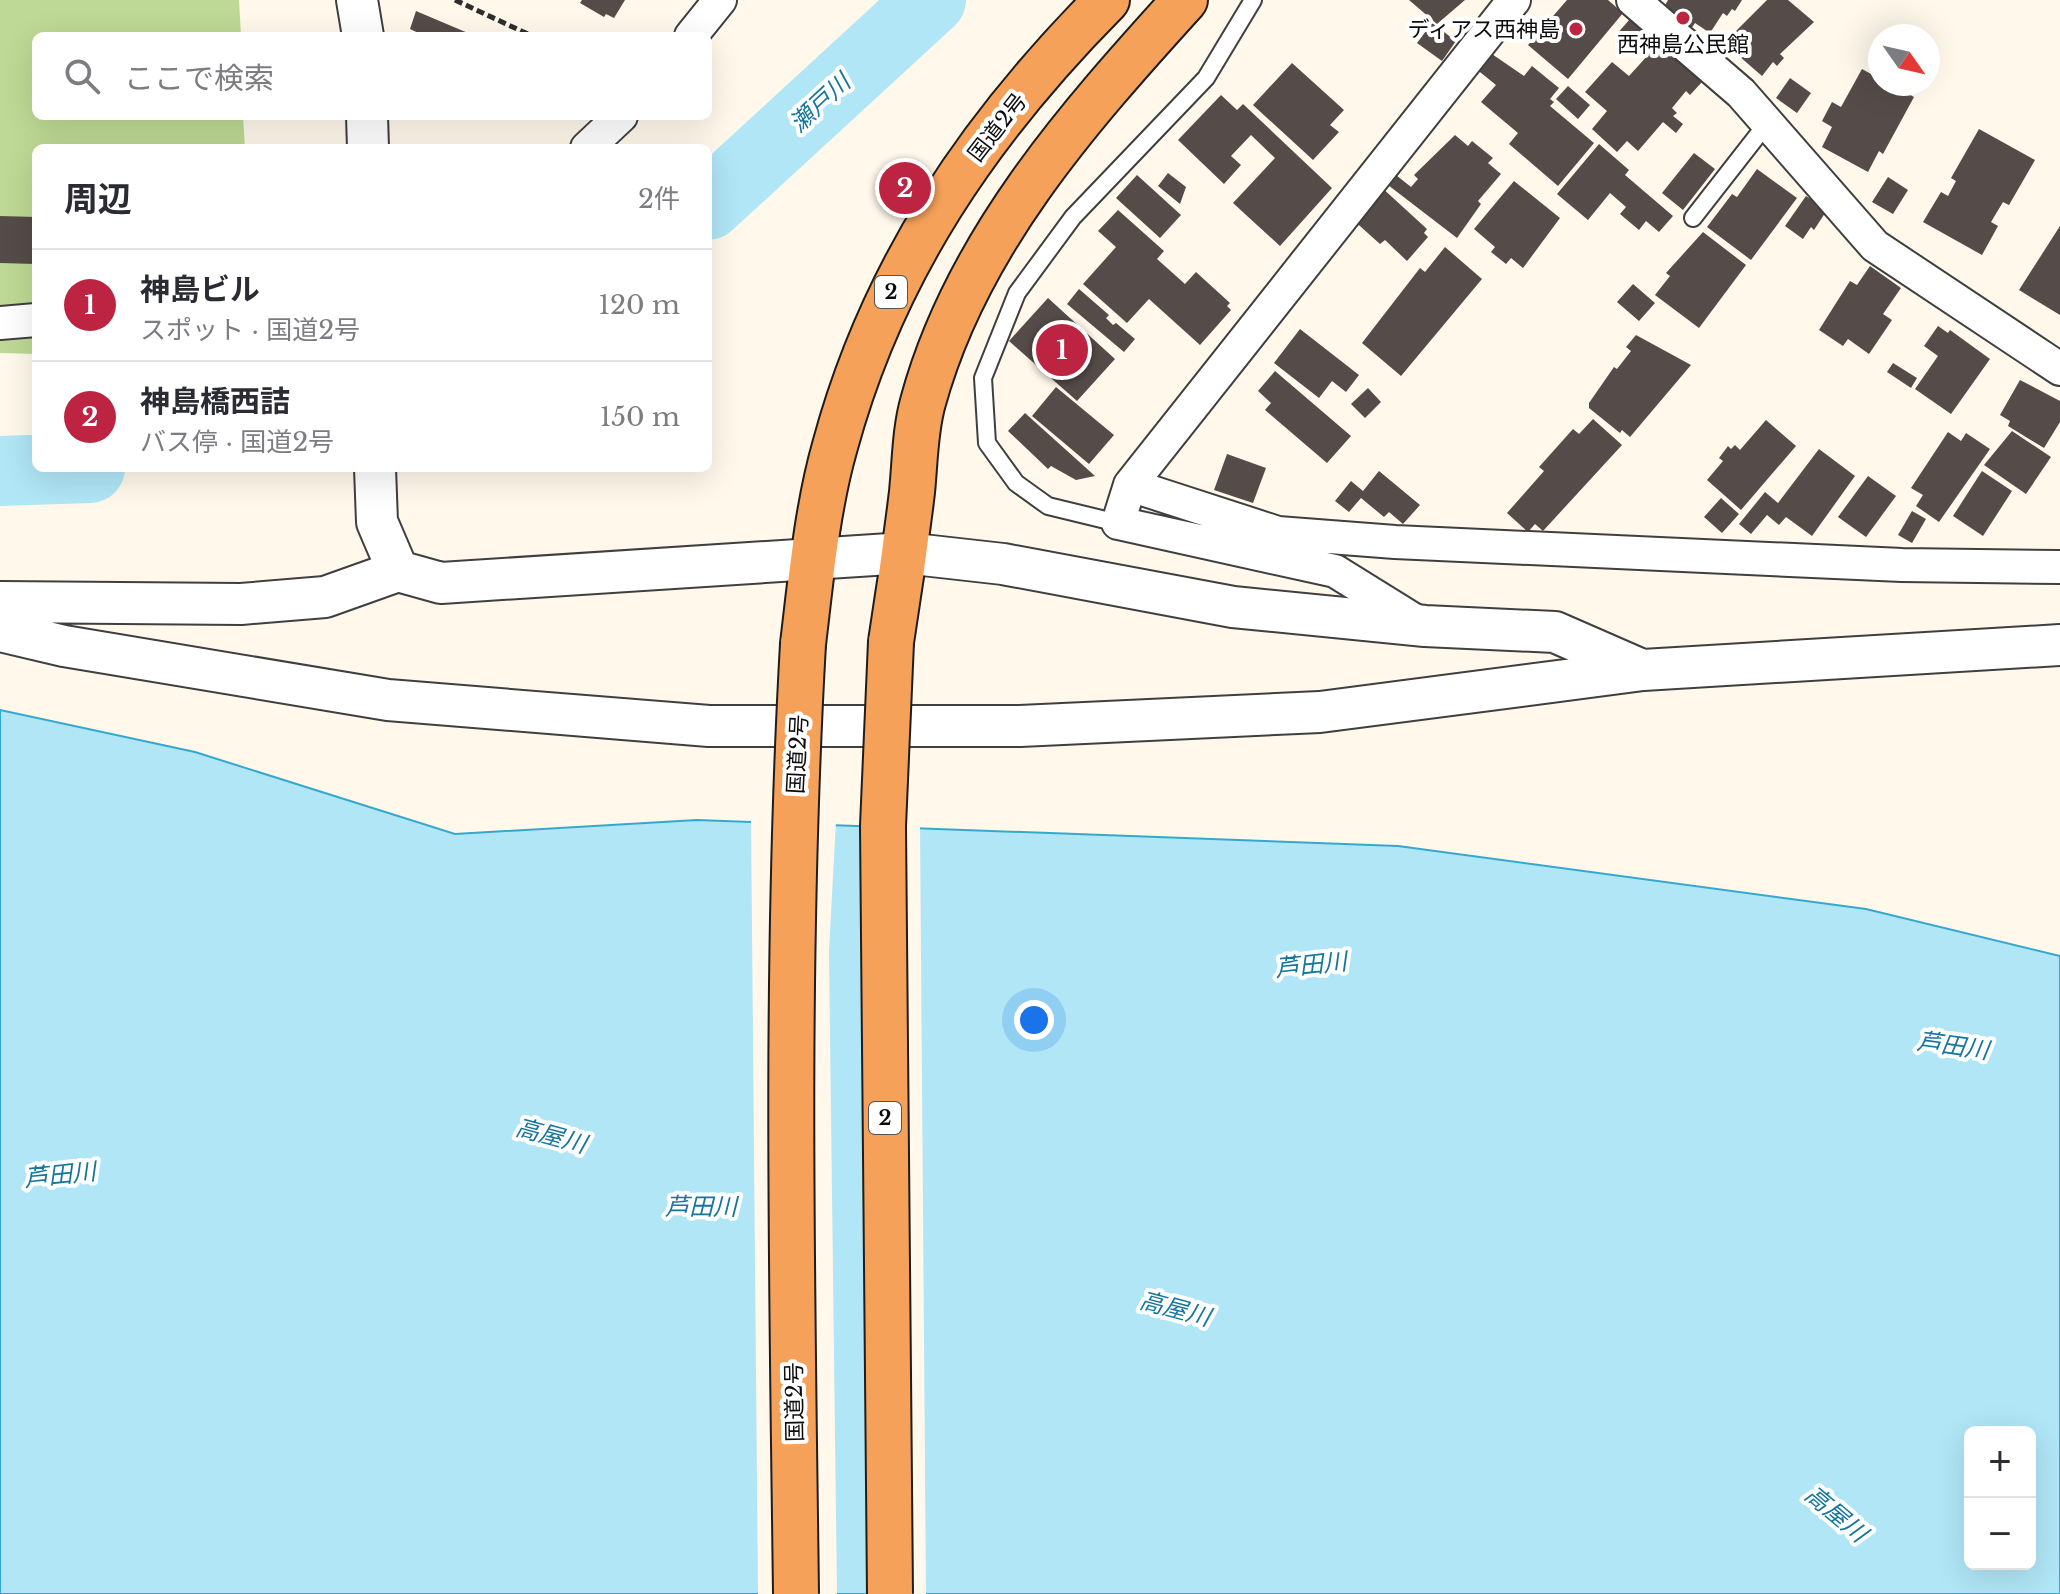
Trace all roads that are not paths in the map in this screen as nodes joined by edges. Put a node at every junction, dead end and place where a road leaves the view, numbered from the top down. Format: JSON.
{"nodes":[{"id":1,"x":357,"y":0,"type":"edge"},
{"id":2,"x":720,"y":0,"type":"edge"},
{"id":3,"x":1107,"y":0,"type":"edge"},
{"id":4,"x":1185,"y":0,"type":"edge"},
{"id":5,"x":1253,"y":0,"type":"edge"},
{"id":6,"x":1514,"y":0,"type":"edge"},
{"id":7,"x":1633,"y":0,"type":"edge"},
{"id":8,"x":362,"y":32,"type":"edge"},
{"id":9,"x":694,"y":32,"type":"edge"},
{"id":10,"x":367,"y":120,"type":"edge"},
{"id":11,"x":617,"y":120,"type":"edge"},
{"id":12,"x":1768,"y":122,"type":"junction"},
{"id":13,"x":368,"y":144,"type":"edge"},
{"id":14,"x":591,"y":144,"type":"edge"},
{"id":15,"x":1693,"y":218,"type":"dead end"},
{"id":16,"x":32,"y":320,"type":"edge"},
{"id":17,"x":0,"y":323,"type":"edge"},
{"id":18,"x":2057,"y":361,"type":"edge"},
{"id":19,"x":375,"y":472,"type":"edge"},
{"id":20,"x":1130,"y":485,"type":"junction"},
{"id":21,"x":1118,"y":523,"type":"junction"},
{"id":22,"x":905,"y":553,"type":"junction"},
{"id":23,"x":813,"y":557,"type":"junction"},
{"id":24,"x":2060,"y":567,"type":"edge"},
{"id":25,"x":398,"y":571,"type":"junction"},
{"id":26,"x":0,"y":602,"type":"edge"},
{"id":27,"x":194,"y":604,"type":"junction"},
{"id":28,"x":1425,"y":626,"type":"junction"},
{"id":29,"x":0,"y":631,"type":"edge"},
{"id":30,"x":2060,"y":645,"type":"edge"},
{"id":31,"x":122,"y":656,"type":"junction"},
{"id":32,"x":1643,"y":670,"type":"junction"},
{"id":33,"x":796,"y":1594,"type":"edge"},
{"id":34,"x":890,"y":1594,"type":"edge"}],
"edges":[{"from":1,"to":8,"type":"street"},
{"from":2,"to":9,"type":"street"},
{"from":3,"to":23,"type":"highway","name":"国道2号","number":"2"},
{"from":4,"to":22,"type":"highway","number":"2"},
{"from":5,"to":21,"type":"lane"},
{"from":6,"to":20,"type":"street"},
{"from":7,"to":12,"type":"street"},
{"from":10,"to":13,"type":"street"},
{"from":11,"to":14,"type":"street"},
{"from":12,"to":15,"type":"lane"},
{"from":12,"to":18,"type":"street"},
{"from":16,"to":17,"type":"street"},
{"from":19,"to":25,"type":"street"},
{"from":20,"to":21,"type":"street"},
{"from":20,"to":24,"type":"street"},
{"from":21,"to":28,"type":"street"},
{"from":22,"to":23,"type":"street"},
{"from":22,"to":28,"type":"street"},
{"from":22,"to":34,"type":"highway","number":"2","bridge":true},
{"from":23,"to":25,"type":"street"},
{"from":23,"to":33,"type":"highway","name":"国道2号","number":"2","bridge":true},
{"from":25,"to":27,"type":"street"},
{"from":26,"to":27,"type":"street"},
{"from":27,"to":31,"type":"street"},
{"from":28,"to":32,"type":"street"},
{"from":29,"to":31,"type":"street"},
{"from":30,"to":32,"type":"street"},
{"from":31,"to":32,"type":"street"}]}
